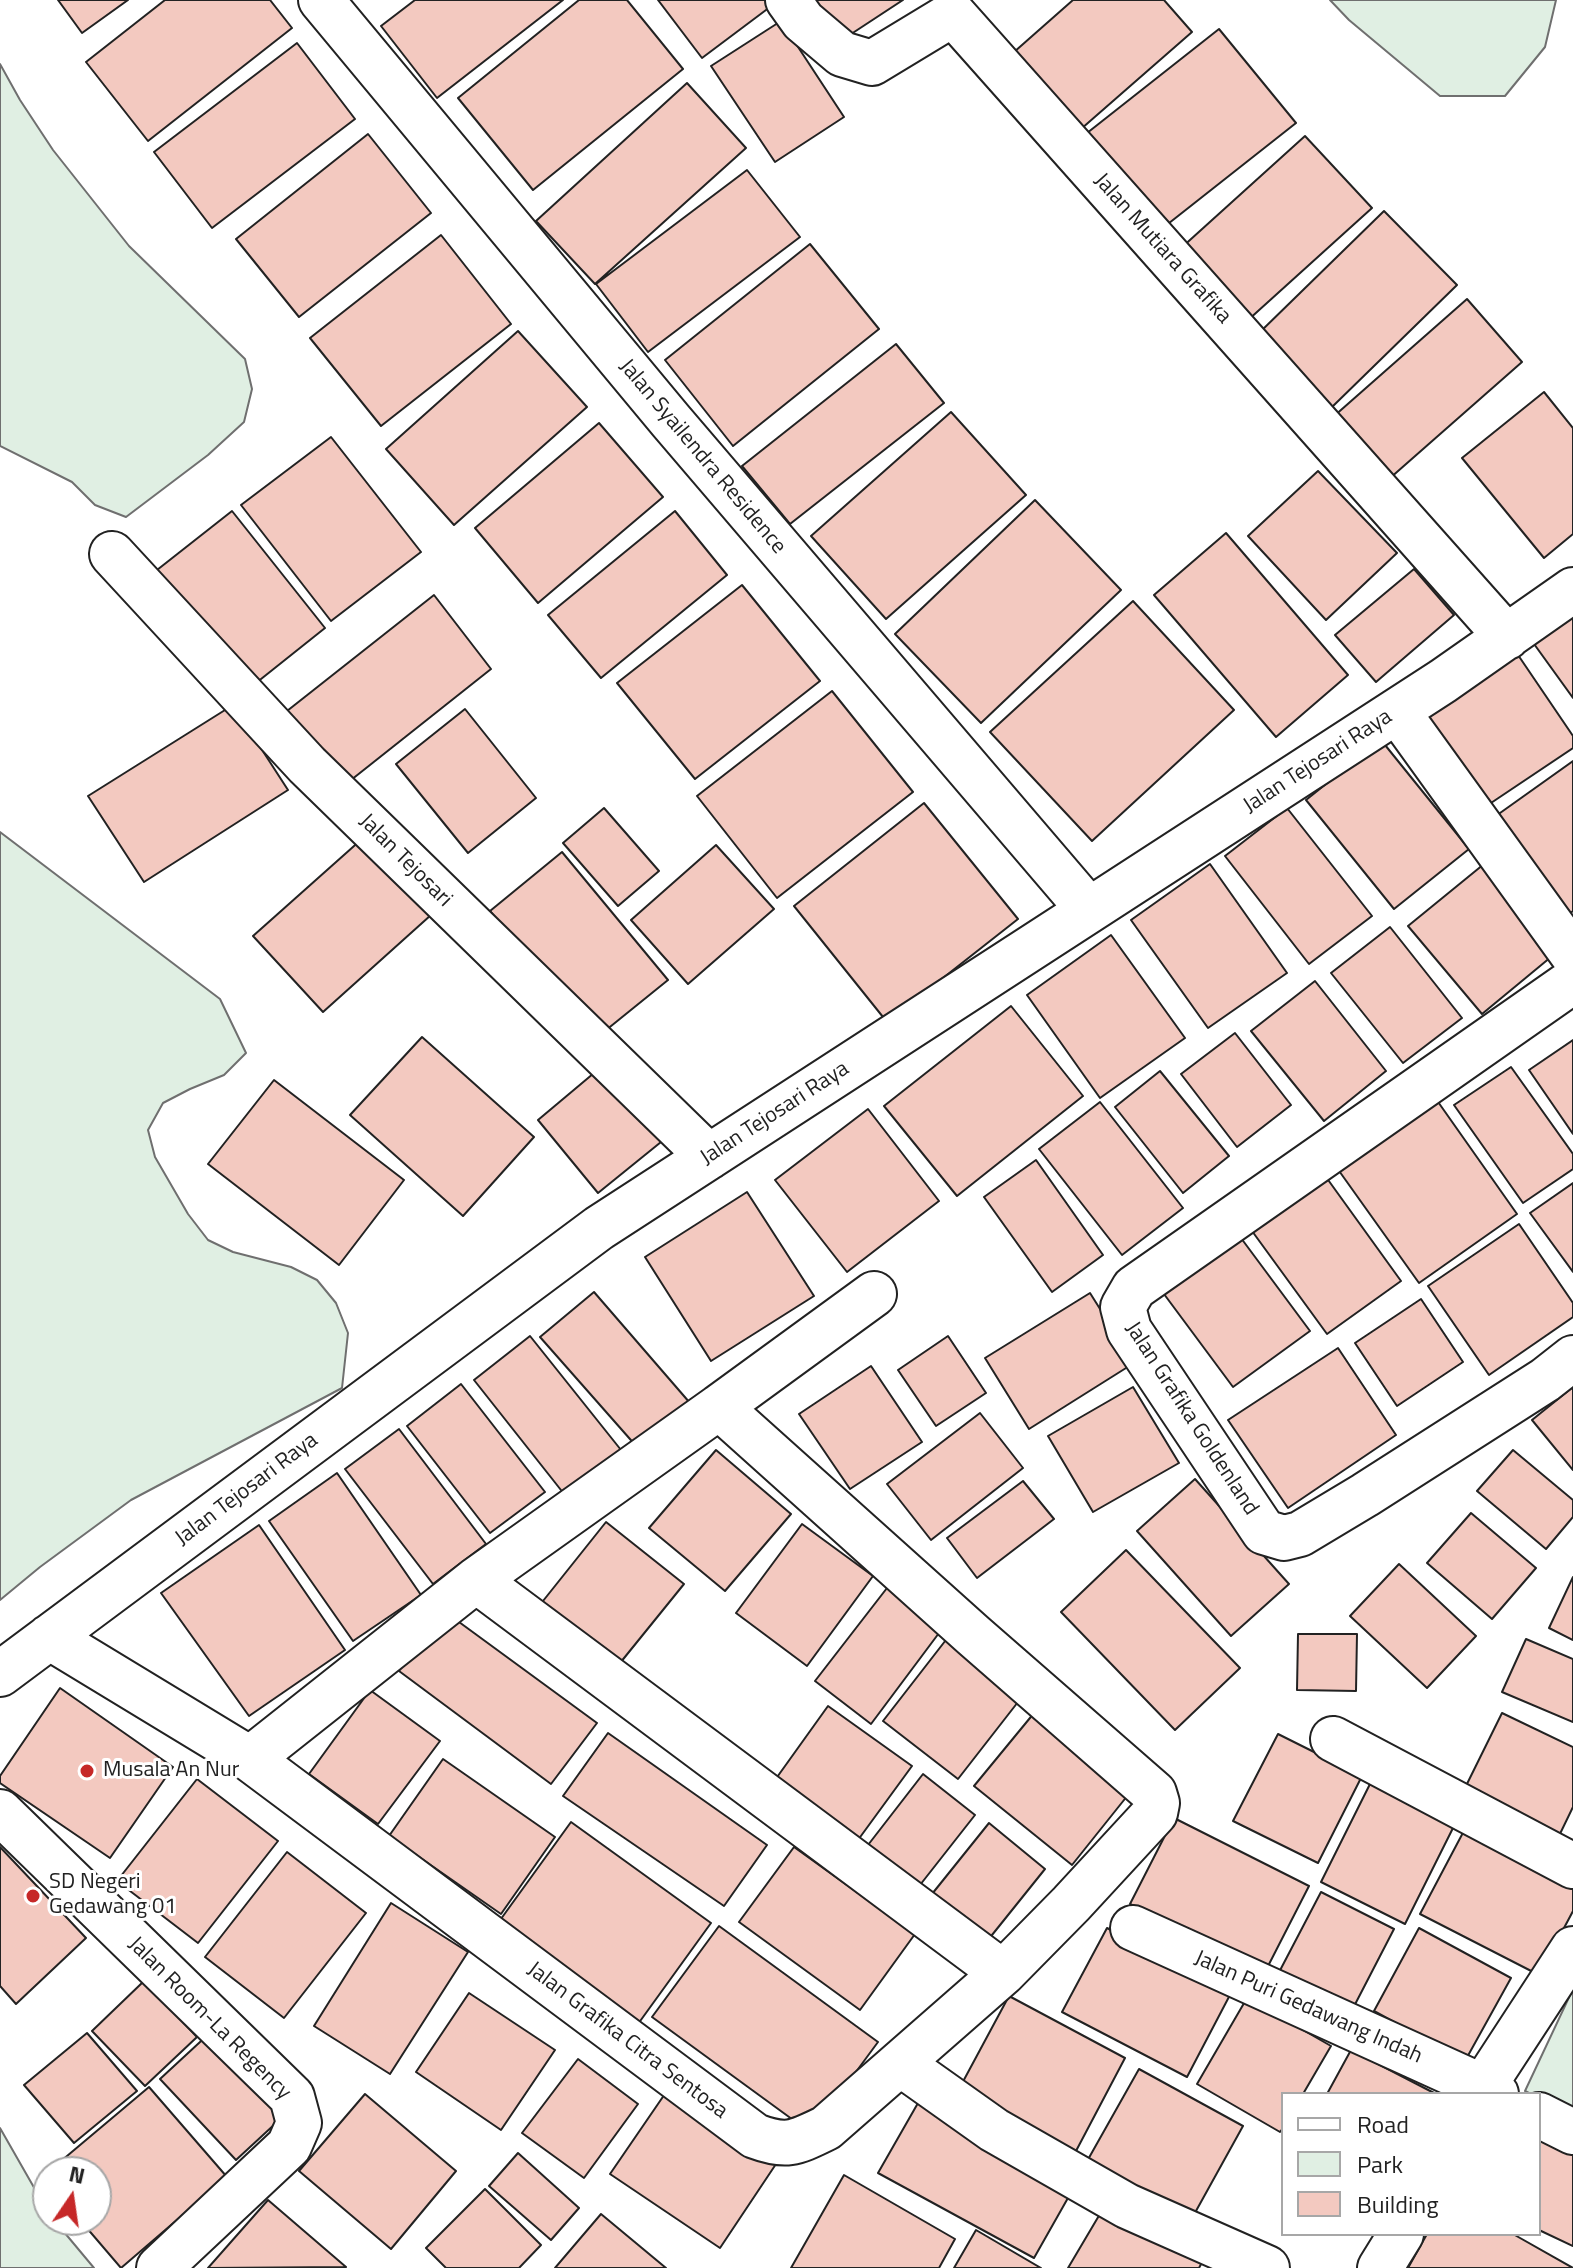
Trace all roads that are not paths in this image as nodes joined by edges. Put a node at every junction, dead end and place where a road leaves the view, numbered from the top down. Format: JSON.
{"nodes":[{"id":1,"x":321,"y":0,"type":"edge"},
{"id":2,"x":788,"y":0,"type":"edge"},
{"id":3,"x":948,"y":7,"type":"edge"},
{"id":4,"x":112,"y":554,"type":"dead end"},
{"id":5,"x":1573,"y":590,"type":"edge"},
{"id":6,"x":1507,"y":637,"type":"junction"},
{"id":7,"x":1397,"y":711,"type":"junction"},
{"id":8,"x":1089,"y":910,"type":"junction"},
{"id":9,"x":1573,"y":955,"type":"edge"},
{"id":10,"x":1573,"y":981,"type":"edge"},
{"id":11,"x":709,"y":1157,"type":"junction"},
{"id":12,"x":874,"y":1294,"type":"dead end"},
{"id":13,"x":1573,"y":1358,"type":"edge"},
{"id":14,"x":719,"y":1407,"type":"junction"},
{"id":15,"x":476,"y":1580,"type":"junction"},
{"id":16,"x":49,"y":1637,"type":"junction"},
{"id":17,"x":0,"y":1674,"type":"edge"},
{"id":18,"x":1333,"y":1739,"type":"dead end"},
{"id":19,"x":250,"y":1759,"type":"junction"},
{"id":20,"x":0,"y":1812,"type":"edge"},
{"id":21,"x":1568,"y":1852,"type":"edge"},
{"id":22,"x":1133,"y":1928,"type":"dead end"},
{"id":23,"x":1573,"y":1949,"type":"edge"},
{"id":24,"x":1003,"y":1973,"type":"junction"},
{"id":25,"x":901,"y":2064,"type":"junction"},
{"id":26,"x":1486,"y":2092,"type":"edge"},
{"id":27,"x":1541,"y":2116,"type":"edge"},
{"id":28,"x":1573,"y":2132,"type":"edge"},
{"id":29,"x":1400,"y":2236,"type":"edge"},
{"id":30,"x":159,"y":2268,"type":"edge"},
{"id":31,"x":1267,"y":2268,"type":"edge"},
{"id":32,"x":1380,"y":2268,"type":"edge"}],
"edges":[{"from":1,"to":8,"type":"street","name":"Jalan Syailendra Residence"},
{"from":2,"to":3,"type":"street","name":"Jalan Mutiara Grafika"},
{"from":3,"to":6,"type":"street","name":"Jalan Mutiara Grafika"},
{"from":4,"to":11,"type":"street","name":"Jalan Tejosari"},
{"from":5,"to":6,"type":"street","name":"Jalan Tejosari Raya"},
{"from":6,"to":7,"type":"street","name":"Jalan Tejosari Raya"},
{"from":7,"to":8,"type":"street","name":"Jalan Tejosari Raya"},
{"from":7,"to":9,"type":"street"},
{"from":8,"to":11,"type":"street","name":"Jalan Tejosari Raya"},
{"from":10,"to":13,"type":"street","name":"Jalan Grafika Goldenland"},
{"from":11,"to":16,"type":"street","name":"Jalan Tejosari Raya"},
{"from":12,"to":14,"type":"street"},
{"from":14,"to":15,"type":"street"},
{"from":14,"to":24,"type":"street","name":"Jalan Grafika Citra Sentosa"},
{"from":15,"to":19,"type":"street"},
{"from":15,"to":24,"type":"street"},
{"from":16,"to":17,"type":"street","name":"Jalan Tejosari Raya"},
{"from":16,"to":19,"type":"street","name":"Jalan Grafika Citra Sentosa"},
{"from":18,"to":21,"type":"street"},
{"from":19,"to":25,"type":"street","name":"Jalan Grafika Citra Sentosa"},
{"from":20,"to":30,"type":"street","name":"Jalan Room-La Regency"},
{"from":22,"to":26,"type":"street","name":"Jalan Puri Gedawang Indah"},
{"from":23,"to":26,"type":"street","name":"Jalan Puri Gedawang Indah"},
{"from":24,"to":25,"type":"street","name":"Jalan Grafika Citra Sentosa"},
{"from":25,"to":31,"type":"street"},
{"from":27,"to":28,"type":"street"},
{"from":29,"to":32,"type":"street"}]}
